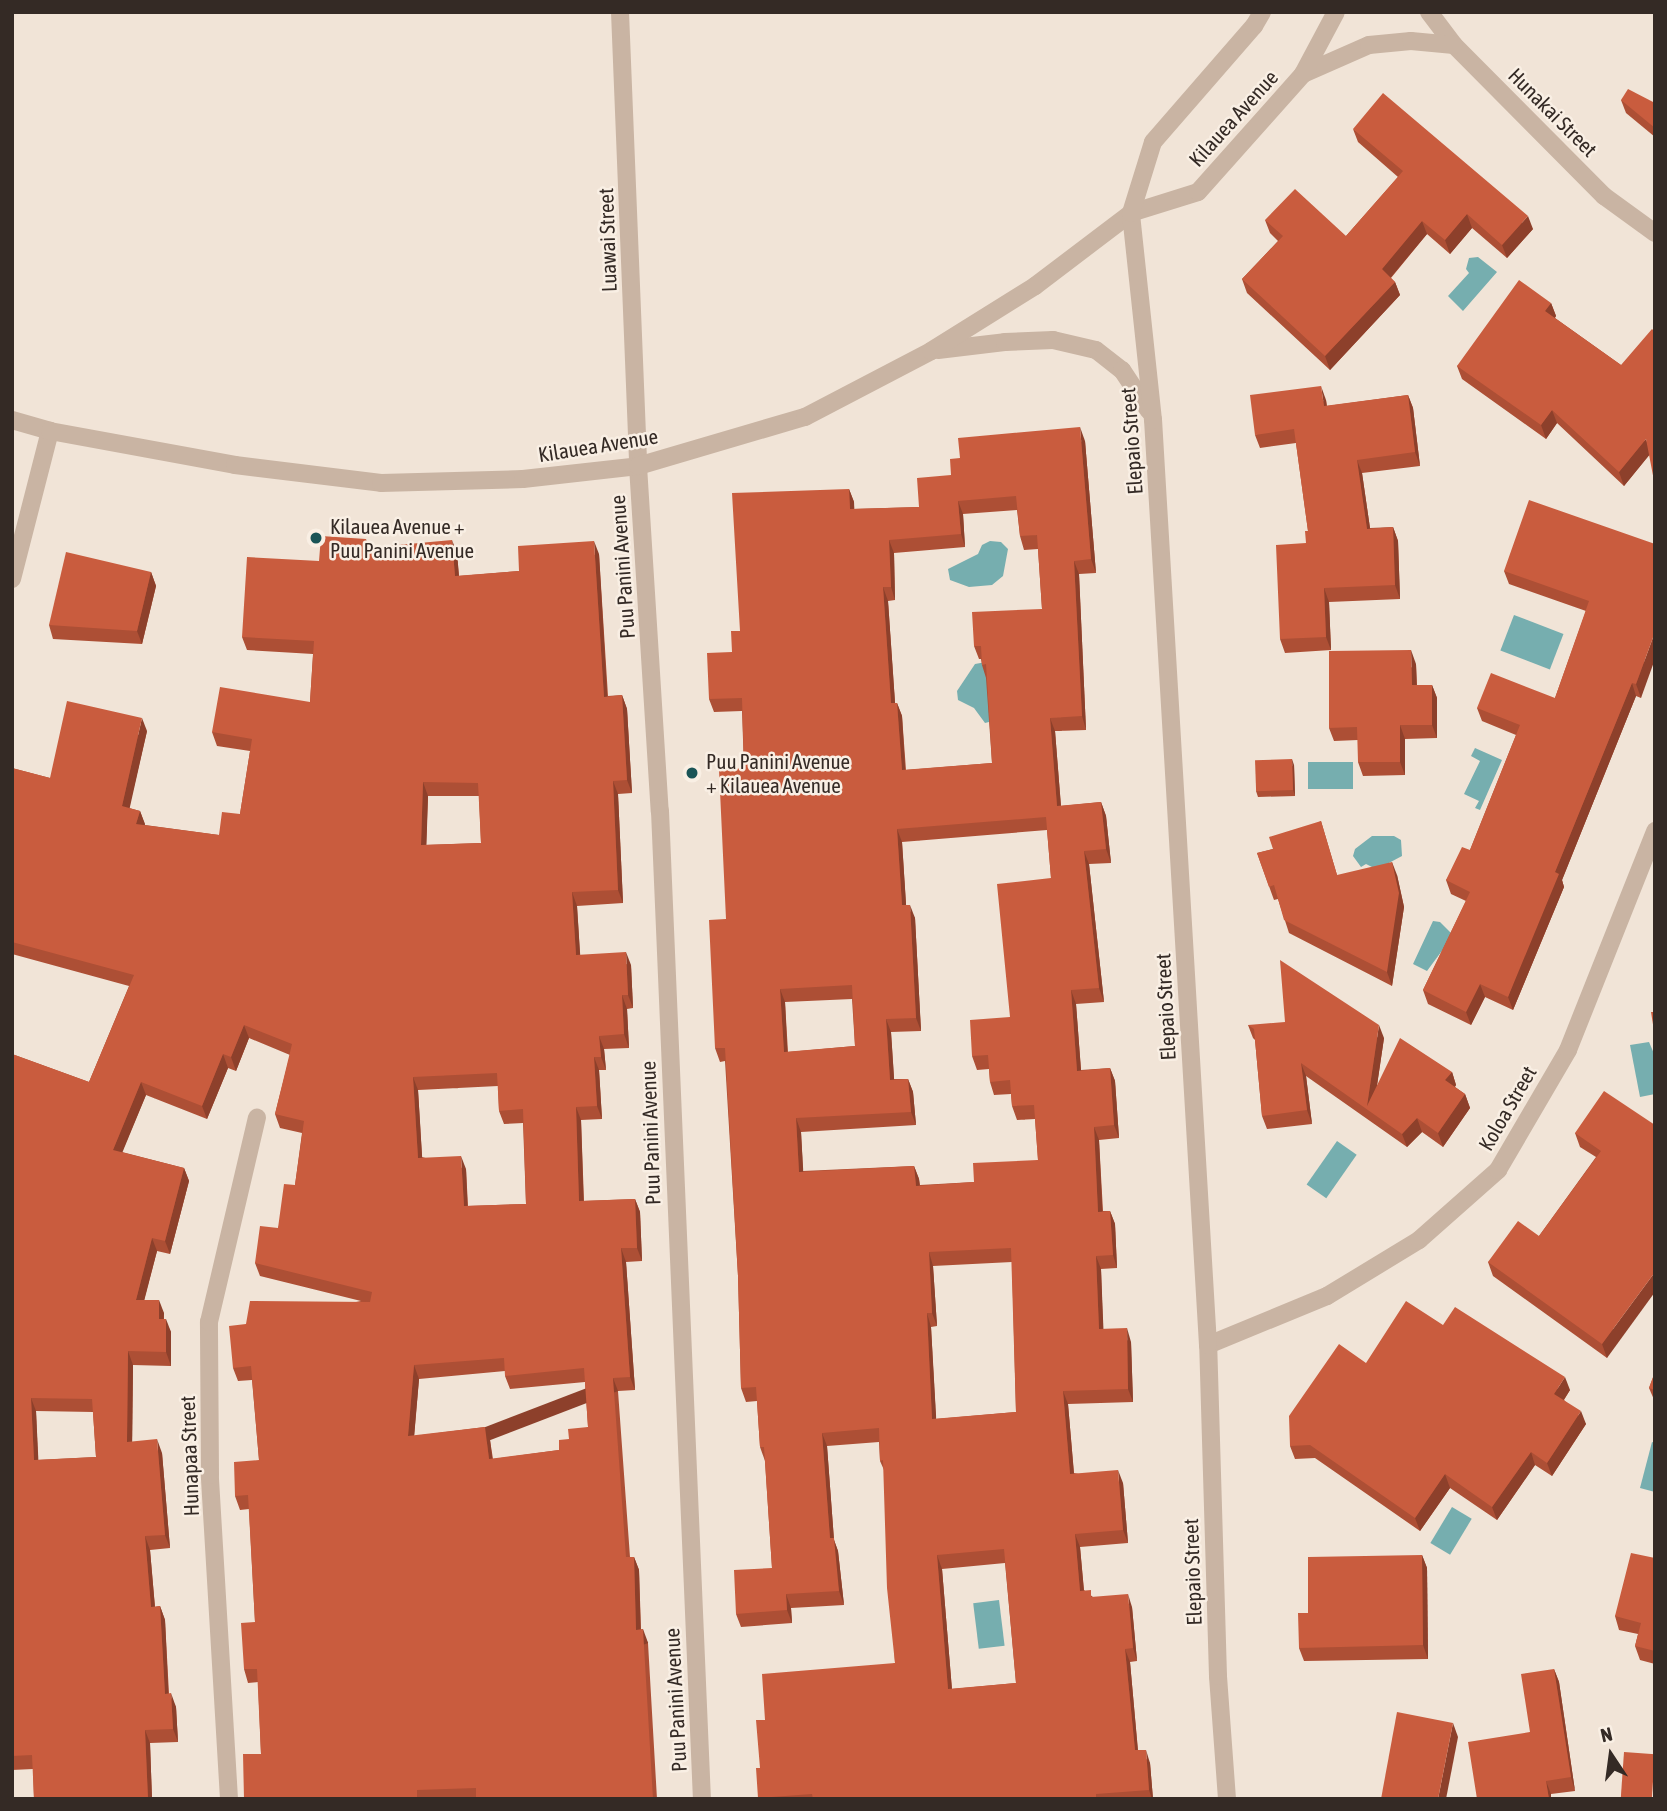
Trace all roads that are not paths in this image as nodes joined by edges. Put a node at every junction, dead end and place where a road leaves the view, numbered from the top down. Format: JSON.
{"nodes":[{"id":1,"x":1262,"y":12,"type":"edge"},
{"id":2,"x":1336,"y":12,"type":"edge"},
{"id":3,"x":1429,"y":12,"type":"edge"},
{"id":4,"x":619,"y":13,"type":"edge"},
{"id":5,"x":1454,"y":45,"type":"junction"},
{"id":6,"x":1303,"y":74,"type":"junction"},
{"id":7,"x":1131,"y":213,"type":"junction"},
{"id":8,"x":1655,"y":233,"type":"edge"},
{"id":9,"x":931,"y":351,"type":"junction"},
{"id":10,"x":1153,"y":420,"type":"junction"},
{"id":11,"x":12,"y":421,"type":"edge"},
{"id":12,"x":50,"y":431,"type":"junction"},
{"id":13,"x":638,"y":466,"type":"junction"},
{"id":14,"x":12,"y":579,"type":"edge"},
{"id":15,"x":1655,"y":831,"type":"edge"},
{"id":16,"x":257,"y":1118,"type":"dead end"},
{"id":17,"x":1208,"y":1345,"type":"junction"},
{"id":18,"x":229,"y":1799,"type":"edge"},
{"id":19,"x":702,"y":1799,"type":"edge"},
{"id":20,"x":1227,"y":1799,"type":"edge"}],
"edges":[{"from":1,"to":7,"type":"street","name":"Kilauea Avenue"},
{"from":2,"to":6,"type":"street","name":"Kilauea Avenue"},
{"from":3,"to":5,"type":"street","name":"Hunakai Street"},
{"from":4,"to":13,"type":"street","name":"Luawai Street"},
{"from":5,"to":6,"type":"street"},
{"from":5,"to":8,"type":"street","name":"Hunakai Street"},
{"from":6,"to":7,"type":"street","name":"Kilauea Avenue"},
{"from":7,"to":9,"type":"street","name":"Kilauea Avenue"},
{"from":7,"to":10,"type":"street","name":"Elepaio Street"},
{"from":9,"to":10,"type":"street"},
{"from":9,"to":13,"type":"street","name":"Kilauea Avenue"},
{"from":10,"to":17,"type":"street","name":"Elepaio Street"},
{"from":11,"to":12,"type":"street","name":"Kilauea Avenue"},
{"from":12,"to":13,"type":"street","name":"Kilauea Avenue"},
{"from":12,"to":14,"type":"street"},
{"from":13,"to":19,"type":"street","name":"Puu Panini Avenue"},
{"from":15,"to":17,"type":"street","name":"Koloa Street"},
{"from":16,"to":18,"type":"street","name":"Hunapaa Street"},
{"from":17,"to":20,"type":"street","name":"Elepaio Street"}]}
